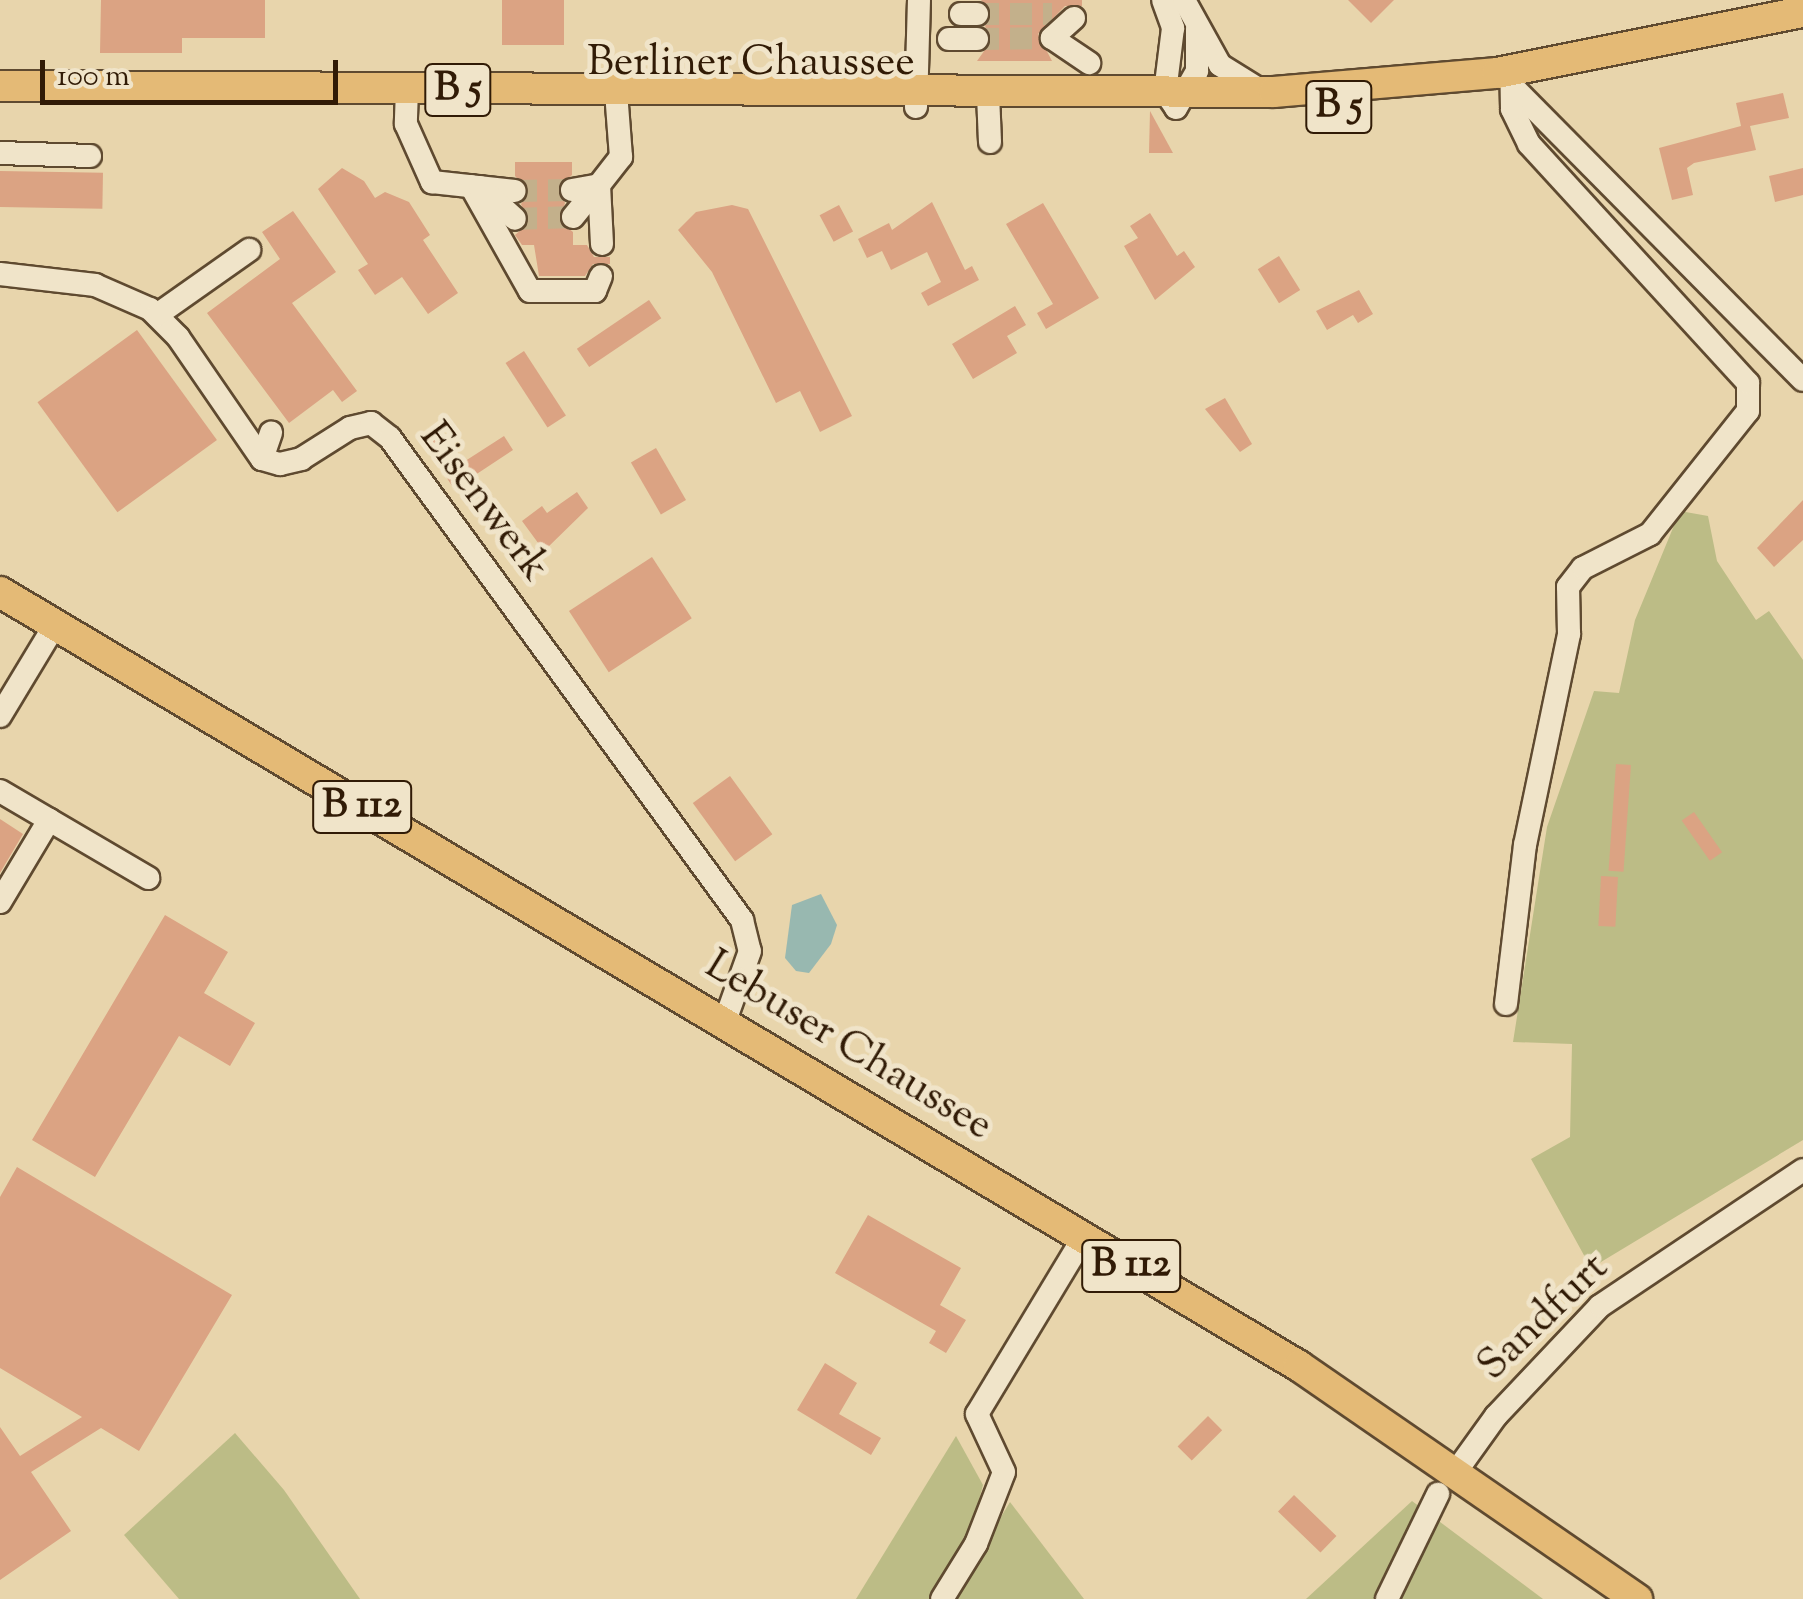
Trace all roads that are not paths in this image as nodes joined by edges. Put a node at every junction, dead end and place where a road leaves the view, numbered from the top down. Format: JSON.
{"nodes":[{"id":1,"x":918,"y":0,"type":"edge"},
{"id":2,"x":1163,"y":0,"type":"edge"},
{"id":3,"x":1184,"y":0,"type":"edge"},
{"id":4,"x":1803,"y":12,"type":"edge"},
{"id":5,"x":1197,"y":29,"type":"junction"},
{"id":6,"x":950,"y":39,"type":"dead end"},
{"id":7,"x":977,"y":39,"type":"tunnel mouth"},
{"id":8,"x":1508,"y":77,"type":"junction"},
{"id":9,"x":0,"y":86,"type":"edge"},
{"id":10,"x":1263,"y":92,"type":"junction"},
{"id":11,"x":407,"y":97,"type":"junction"},
{"id":12,"x":1177,"y":98,"type":"junction"},
{"id":13,"x":916,"y":100,"type":"junction"},
{"id":14,"x":988,"y":101,"type":"junction"},
{"id":15,"x":0,"y":104,"type":"edge"},
{"id":16,"x":617,"y":105,"type":"junction"},
{"id":17,"x":990,"y":142,"type":"dead end"},
{"id":18,"x":0,"y":153,"type":"edge"},
{"id":19,"x":90,"y":156,"type":"dead end"},
{"id":20,"x":598,"y":185,"type":"junction"},
{"id":21,"x":476,"y":186,"type":"junction"},
{"id":22,"x":572,"y":190,"type":"tunnel mouth"},
{"id":23,"x":515,"y":191,"type":"tunnel mouth"},
{"id":24,"x":573,"y":217,"type":"dead end"},
{"id":25,"x":516,"y":220,"type":"tunnel mouth"},
{"id":26,"x":602,"y":244,"type":"dead end"},
{"id":27,"x":249,"y":250,"type":"dead end"},
{"id":28,"x":0,"y":274,"type":"edge"},
{"id":29,"x":602,"y":276,"type":"dead end"},
{"id":30,"x":157,"y":316,"type":"junction"},
{"id":31,"x":1799,"y":378,"type":"edge"},
{"id":32,"x":271,"y":433,"type":"dead end"},
{"id":33,"x":262,"y":459,"type":"junction"},
{"id":34,"x":0,"y":592,"type":"edge"},
{"id":35,"x":55,"y":624,"type":"junction"},
{"id":36,"x":0,"y":716,"type":"edge"},
{"id":37,"x":0,"y":791,"type":"edge"},
{"id":38,"x":49,"y":820,"type":"junction"},
{"id":39,"x":148,"y":878,"type":"dead end"},
{"id":40,"x":0,"y":902,"type":"edge"},
{"id":41,"x":1506,"y":1004,"type":"dead end"},
{"id":42,"x":725,"y":1021,"type":"junction"},
{"id":43,"x":1803,"y":1170,"type":"edge"},
{"id":44,"x":1083,"y":1238,"type":"junction"},
{"id":45,"x":1446,"y":1483,"type":"junction"},
{"id":46,"x":942,"y":1599,"type":"edge"},
{"id":47,"x":1387,"y":1599,"type":"edge"},
{"id":48,"x":1637,"y":1599,"type":"edge"}],
"edges":[{"from":1,"to":13,"type":"street"},
{"from":2,"to":12,"type":"street"},
{"from":3,"to":5,"type":"street"},
{"from":4,"to":8,"type":"main road","name":"Berliner Chaussee","number":"B 5"},
{"from":5,"to":10,"type":"street"},
{"from":5,"to":12,"type":"street"},
{"from":6,"to":7,"type":"street"},
{"from":8,"to":10,"type":"main road","name":"Berliner Chaussee","number":"B 5"},
{"from":8,"to":12,"type":"main road","name":"Berliner Chaussee","number":"B 5"},
{"from":8,"to":31,"type":"street"},
{"from":8,"to":41,"type":"street"},
{"from":9,"to":11,"type":"main road","name":"Berliner Chaussee","number":"B 5"},
{"from":10,"to":12,"type":"main road","name":"Berliner Chaussee","number":"B 5"},
{"from":11,"to":13,"type":"main road","name":"Berliner Chaussee","number":"B 5"},
{"from":11,"to":15,"type":"main road","name":"Berliner Chaussee","number":"B 5"},
{"from":11,"to":16,"type":"main road","name":"Berliner Chaussee","number":"B 5"},
{"from":11,"to":21,"type":"street"},
{"from":12,"to":14,"type":"main road","name":"Berliner Chaussee","number":"B 5"},
{"from":13,"to":14,"type":"main road","name":"Berliner Chaussee","number":"B 5"},
{"from":13,"to":16,"type":"main road","name":"Berliner Chaussee","number":"B 5"},
{"from":14,"to":17,"type":"street"},
{"from":16,"to":20,"type":"street"},
{"from":18,"to":19,"type":"street"},
{"from":20,"to":22,"type":"street"},
{"from":20,"to":24,"type":"street"},
{"from":20,"to":26,"type":"street"},
{"from":21,"to":23,"type":"street"},
{"from":21,"to":25,"type":"street"},
{"from":21,"to":29,"type":"street"},
{"from":27,"to":30,"type":"street"},
{"from":28,"to":30,"type":"street"},
{"from":30,"to":33,"type":"street"},
{"from":32,"to":33,"type":"street"},
{"from":33,"to":42,"type":"street","name":"Eisenwerk"},
{"from":34,"to":35,"type":"main road","name":"Lebuser Chaussee","number":"B 112"},
{"from":35,"to":36,"type":"street"},
{"from":35,"to":42,"type":"main road","name":"Lebuser Chaussee","number":"B 112"},
{"from":37,"to":38,"type":"street"},
{"from":38,"to":39,"type":"street"},
{"from":38,"to":40,"type":"street"},
{"from":42,"to":44,"type":"main road","name":"Lebuser Chaussee","number":"B 112"},
{"from":43,"to":45,"type":"street","name":"Sandfurt"},
{"from":44,"to":45,"type":"main road","name":"Lebuser Chaussee","number":"B 112"},
{"from":44,"to":46,"type":"street"},
{"from":45,"to":47,"type":"street","name":"Sandfurt"},
{"from":45,"to":48,"type":"main road","name":"Lebuser Chaussee","number":"B 112"}]}
